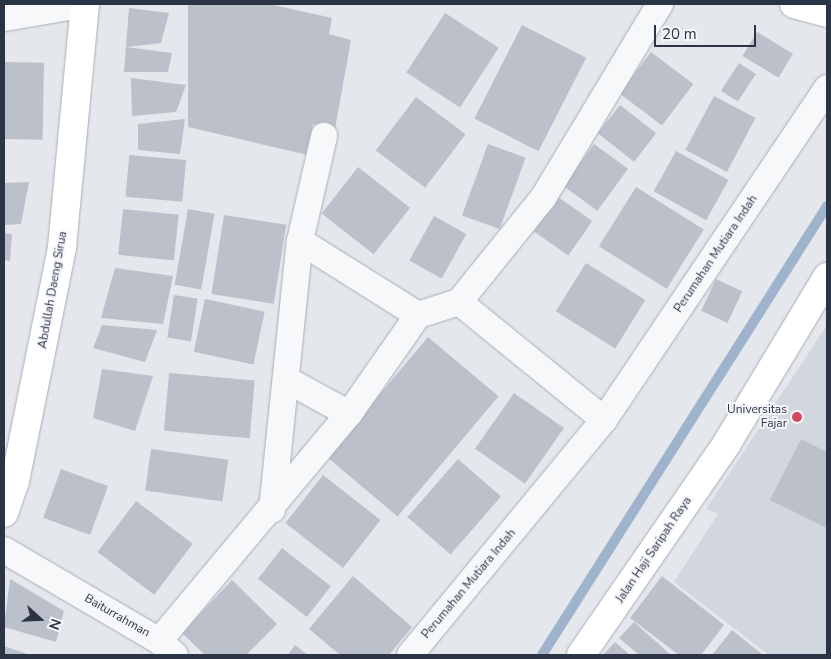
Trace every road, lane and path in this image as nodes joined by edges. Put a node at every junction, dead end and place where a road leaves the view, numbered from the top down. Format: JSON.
{"nodes":[{"id":1,"x":85,"y":4,"type":"edge"},
{"id":2,"x":660,"y":4,"type":"edge"},
{"id":3,"x":794,"y":4,"type":"edge"},
{"id":4,"x":827,"y":13,"type":"edge"},
{"id":5,"x":4,"y":18,"type":"edge"},
{"id":6,"x":827,"y":88,"type":"edge"},
{"id":7,"x":324,"y":136,"type":"dead end"},
{"id":8,"x":300,"y":241,"type":"junction"},
{"id":9,"x":827,"y":277,"type":"edge"},
{"id":10,"x":459,"y":302,"type":"junction"},
{"id":11,"x":418,"y":315,"type":"junction"},
{"id":12,"x":288,"y":381,"type":"junction"},
{"id":13,"x":349,"y":414,"type":"junction"},
{"id":14,"x":604,"y":420,"type":"junction"},
{"id":15,"x":272,"y":510,"type":"junction"},
{"id":16,"x":4,"y":513,"type":"edge"},
{"id":17,"x":4,"y":550,"type":"edge"},
{"id":18,"x":167,"y":648,"type":"edge"},
{"id":19,"x":410,"y":655,"type":"edge"},
{"id":20,"x":581,"y":655,"type":"edge"}],
"edges":[{"from":1,"to":5,"type":"street"},
{"from":1,"to":16,"type":"main road","name":"Abdullah Daeng Sirua"},
{"from":2,"to":10,"type":"street"},
{"from":3,"to":4,"type":"main road"},
{"from":6,"to":14,"type":"street","name":"Perumahan Mutiara Indah"},
{"from":7,"to":8,"type":"street"},
{"from":8,"to":11,"type":"street"},
{"from":8,"to":12,"type":"street"},
{"from":9,"to":20,"type":"main road","name":"Jalan Haji Saripah Raya"},
{"from":10,"to":11,"type":"street"},
{"from":10,"to":14,"type":"street"},
{"from":11,"to":13,"type":"street"},
{"from":12,"to":13,"type":"street"},
{"from":12,"to":15,"type":"street"},
{"from":13,"to":15,"type":"street"},
{"from":14,"to":19,"type":"street","name":"Perumahan Mutiara Indah"},
{"from":15,"to":18,"type":"street"},
{"from":17,"to":18,"type":"street","name":"Baiturrahman"}]}
